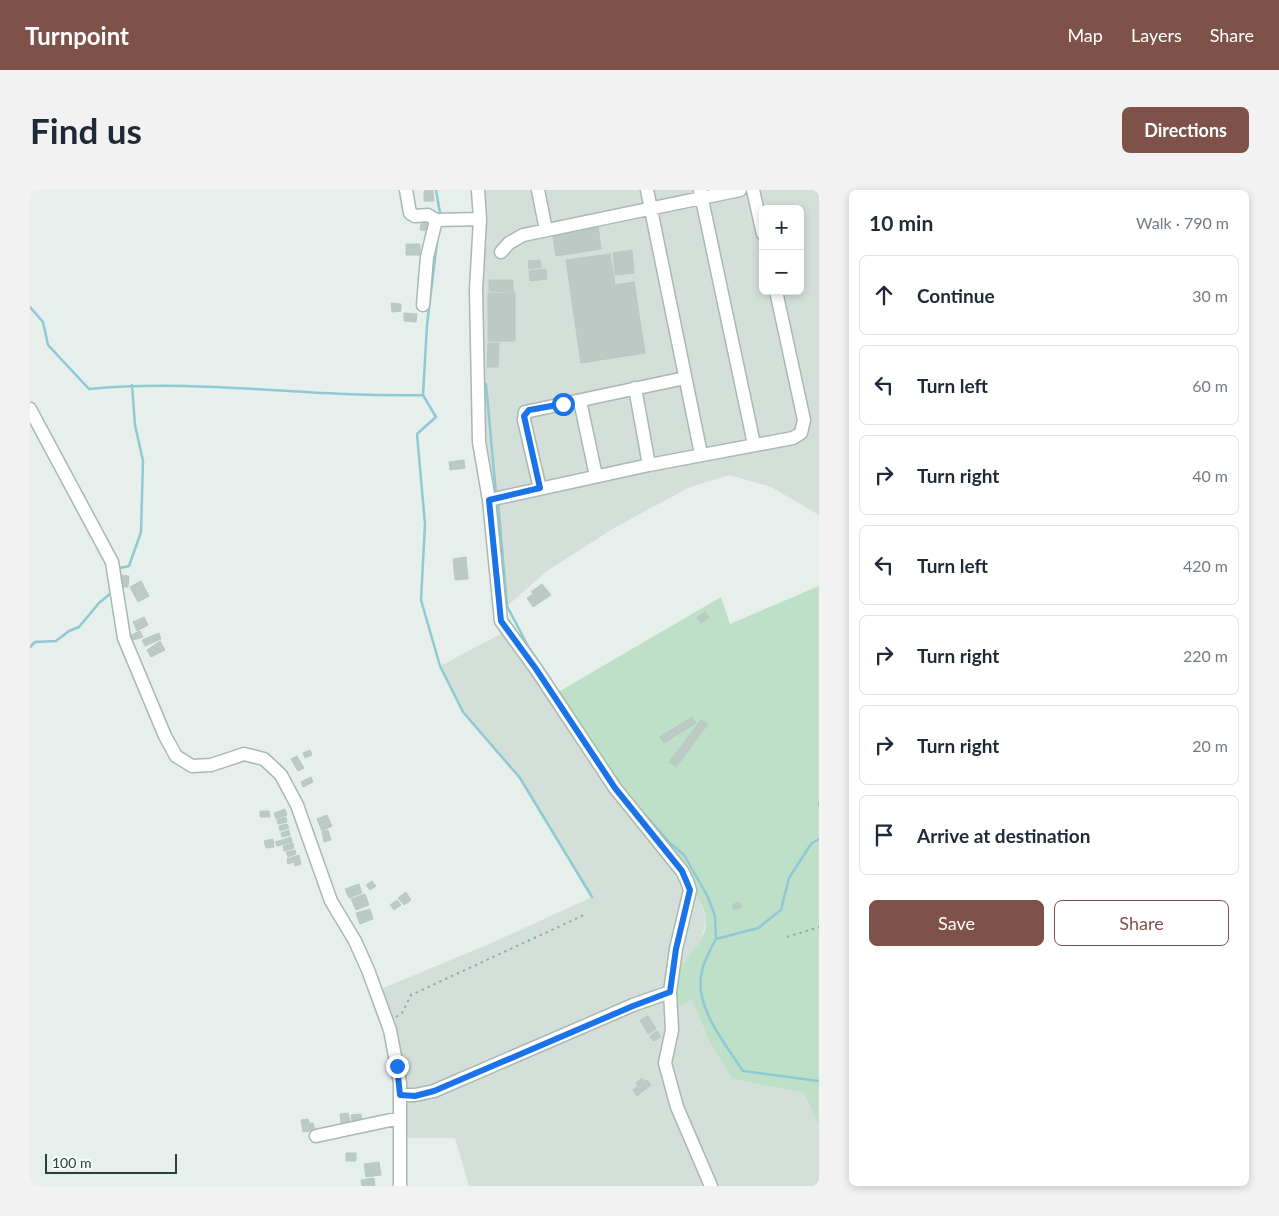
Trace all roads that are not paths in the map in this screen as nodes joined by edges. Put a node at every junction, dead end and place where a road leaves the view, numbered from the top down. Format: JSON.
{"nodes":[{"id":1,"x":406,"y":190,"type":"edge"},
{"id":2,"x":478,"y":190,"type":"edge"},
{"id":3,"x":538,"y":190,"type":"edge"},
{"id":4,"x":647,"y":190,"type":"edge"},
{"id":5,"x":740,"y":190,"type":"edge"},
{"id":6,"x":753,"y":190,"type":"edge"},
{"id":7,"x":701,"y":195,"type":"edge"},
{"id":8,"x":651,"y":210,"type":"junction"},
{"id":9,"x":759,"y":216,"type":"edge"},
{"id":10,"x":480,"y":218,"type":"junction"},
{"id":11,"x":436,"y":220,"type":"junction"},
{"id":12,"x":546,"y":230,"type":"junction"},
{"id":13,"x":502,"y":252,"type":"dead end"},
{"id":14,"x":777,"y":295,"type":"edge"},
{"id":15,"x":423,"y":305,"type":"dead end"},
{"id":16,"x":685,"y":378,"type":"junction"},
{"id":17,"x":635,"y":388,"type":"junction"},
{"id":18,"x":580,"y":401,"type":"junction"},
{"id":19,"x":30,"y":410,"type":"edge"},
{"id":20,"x":754,"y":444,"type":"junction"},
{"id":21,"x":701,"y":454,"type":"junction"},
{"id":22,"x":648,"y":464,"type":"junction"},
{"id":23,"x":596,"y":476,"type":"junction"},
{"id":24,"x":540,"y":488,"type":"junction"},
{"id":25,"x":494,"y":499,"type":"junction"},
{"id":26,"x":670,"y":992,"type":"junction"},
{"id":27,"x":400,"y":1095,"type":"junction"},
{"id":28,"x":400,"y":1118,"type":"junction"},
{"id":29,"x":316,"y":1136,"type":"dead end"},
{"id":30,"x":400,"y":1186,"type":"edge"},
{"id":31,"x":711,"y":1186,"type":"edge"}],
"edges":[{"from":1,"to":11,"type":"street"},
{"from":2,"to":10,"type":"street"},
{"from":3,"to":12,"type":"street"},
{"from":4,"to":8,"type":"street"},
{"from":5,"to":7,"type":"street"},
{"from":6,"to":9,"type":"street"},
{"from":7,"to":8,"type":"street"},
{"from":7,"to":20,"type":"street"},
{"from":8,"to":12,"type":"street"},
{"from":8,"to":16,"type":"street"},
{"from":10,"to":11,"type":"street"},
{"from":10,"to":25,"type":"street"},
{"from":11,"to":15,"type":"street"},
{"from":12,"to":13,"type":"street"},
{"from":14,"to":20,"type":"street"},
{"from":16,"to":17,"type":"street"},
{"from":16,"to":21,"type":"street"},
{"from":17,"to":18,"type":"street"},
{"from":17,"to":22,"type":"street"},
{"from":18,"to":23,"type":"street"},
{"from":18,"to":24,"type":"street"},
{"from":19,"to":27,"type":"street"},
{"from":20,"to":21,"type":"street"},
{"from":21,"to":22,"type":"street"},
{"from":22,"to":23,"type":"street"},
{"from":23,"to":24,"type":"street"},
{"from":24,"to":25,"type":"street"},
{"from":25,"to":26,"type":"street"},
{"from":26,"to":27,"type":"street"},
{"from":26,"to":31,"type":"street"},
{"from":27,"to":28,"type":"street"},
{"from":28,"to":29,"type":"street"},
{"from":28,"to":30,"type":"street"}]}
